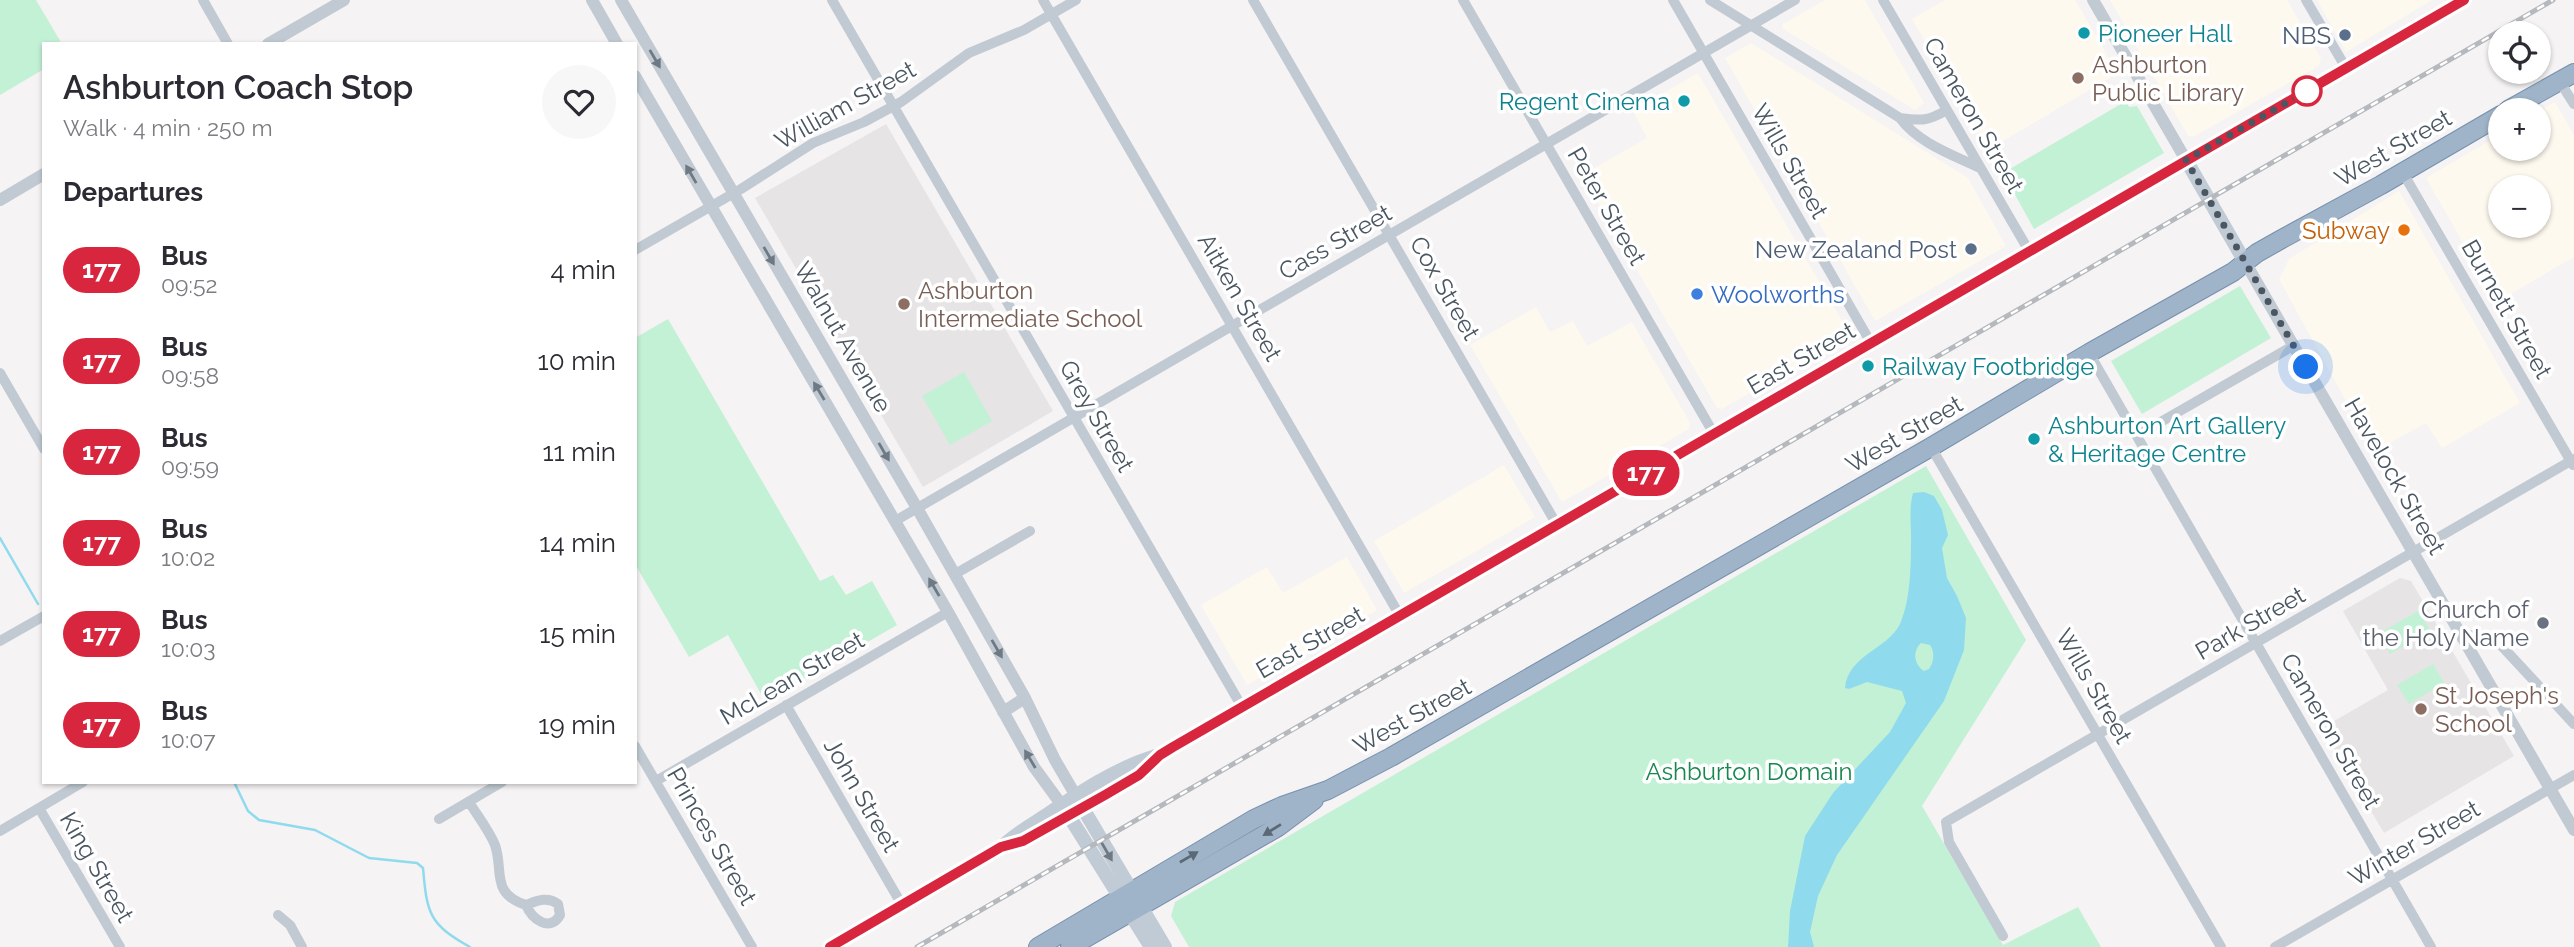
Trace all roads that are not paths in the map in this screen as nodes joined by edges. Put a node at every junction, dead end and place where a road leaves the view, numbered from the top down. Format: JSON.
{"nodes":[{"id":1,"x":203,"y":0,"type":"edge"},
{"id":2,"x":344,"y":0,"type":"edge"},
{"id":3,"x":592,"y":0,"type":"edge"},
{"id":4,"x":621,"y":0,"type":"edge"},
{"id":5,"x":832,"y":0,"type":"edge"},
{"id":6,"x":1043,"y":0,"type":"edge"},
{"id":7,"x":1076,"y":0,"type":"edge"},
{"id":8,"x":1253,"y":0,"type":"edge"},
{"id":9,"x":1463,"y":0,"type":"edge"},
{"id":10,"x":1673,"y":0,"type":"edge"},
{"id":11,"x":1710,"y":0,"type":"edge"},
{"id":12,"x":1795,"y":0,"type":"edge"},
{"id":13,"x":1883,"y":0,"type":"edge"},
{"id":14,"x":2093,"y":0,"type":"edge"},
{"id":15,"x":2306,"y":0,"type":"edge"},
{"id":16,"x":2464,"y":0,"type":"edge"},
{"id":17,"x":1051,"y":15,"type":"junction"},
{"id":18,"x":1751,"y":26,"type":"junction"},
{"id":19,"x":227,"y":42,"type":"edge"},
{"id":20,"x":271,"y":42,"type":"edge"},
{"id":21,"x":616,"y":42,"type":"edge"},
{"id":22,"x":1703,"y":53,"type":"junction"},
{"id":23,"x":2346,"y":68,"type":"junction"},
{"id":24,"x":2567,"y":77,"type":"edge"},
{"id":25,"x":637,"y":79,"type":"edge"},
{"id":26,"x":2529,"y":98,"type":"edge"},
{"id":27,"x":2574,"y":104,"type":"edge"},
{"id":28,"x":893,"y":106,"type":"junction"},
{"id":29,"x":1947,"y":110,"type":"junction"},
{"id":30,"x":1900,"y":118,"type":"junction"},
{"id":31,"x":1930,"y":119,"type":"junction"},
{"id":32,"x":2488,"y":122,"type":"edge"},
{"id":33,"x":1931,"y":143,"type":"junction"},
{"id":34,"x":1547,"y":144,"type":"junction"},
{"id":35,"x":2186,"y":160,"type":"junction"},
{"id":36,"x":1980,"y":168,"type":"junction"},
{"id":37,"x":2403,"y":173,"type":"junction"},
{"id":38,"x":42,"y":175,"type":"edge"},
{"id":39,"x":733,"y":194,"type":"junction"},
{"id":40,"x":0,"y":200,"type":"edge"},
{"id":41,"x":710,"y":207,"type":"junction"},
{"id":42,"x":1389,"y":235,"type":"junction"},
{"id":43,"x":637,"y":249,"type":"edge"},
{"id":44,"x":2029,"y":251,"type":"junction"},
{"id":45,"x":2245,"y":262,"type":"junction"},
{"id":46,"x":1232,"y":326,"type":"junction"},
{"id":47,"x":1871,"y":343,"type":"junction"},
{"id":48,"x":2293,"y":346,"type":"junction"},
{"id":49,"x":2089,"y":353,"type":"junction"},
{"id":50,"x":0,"y":373,"type":"edge"},
{"id":51,"x":1074,"y":417,"type":"junction"},
{"id":52,"x":1714,"y":434,"type":"junction"},
{"id":53,"x":2138,"y":435,"type":"junction"},
{"id":54,"x":42,"y":446,"type":"edge"},
{"id":55,"x":1931,"y":447,"type":"junction"},
{"id":56,"x":2573,"y":463,"type":"edge"},
{"id":57,"x":917,"y":508,"type":"junction"},
{"id":58,"x":895,"y":521,"type":"junction"},
{"id":59,"x":1557,"y":525,"type":"junction"},
{"id":60,"x":1030,"y":530,"type":"dead end"},
{"id":61,"x":2413,"y":552,"type":"junction"},
{"id":62,"x":955,"y":574,"type":"junction"},
{"id":63,"x":948,"y":612,"type":"junction"},
{"id":64,"x":1400,"y":616,"type":"junction"},
{"id":65,"x":42,"y":617,"type":"edge"},
{"id":66,"x":2461,"y":635,"type":"junction"},
{"id":67,"x":0,"y":641,"type":"edge"},
{"id":68,"x":2256,"y":643,"type":"junction"},
{"id":69,"x":1025,"y":698,"type":"junction"},
{"id":70,"x":786,"y":705,"type":"junction"},
{"id":71,"x":1242,"y":707,"type":"junction"},
{"id":72,"x":1003,"y":712,"type":"junction"},
{"id":73,"x":2574,"y":723,"type":"edge"},
{"id":74,"x":2098,"y":735,"type":"junction"},
{"id":75,"x":637,"y":749,"type":"edge"},
{"id":76,"x":2574,"y":775,"type":"edge"},
{"id":77,"x":656,"y":780,"type":"junction"},
{"id":78,"x":80,"y":784,"type":"edge"},
{"id":79,"x":499,"y":784,"type":"edge"},
{"id":80,"x":2550,"y":789,"type":"junction"},
{"id":81,"x":1328,"y":790,"type":"junction"},
{"id":82,"x":469,"y":802,"type":"junction"},
{"id":83,"x":1072,"y":806,"type":"junction"},
{"id":84,"x":39,"y":808,"type":"junction"},
{"id":85,"x":439,"y":819,"type":"dead end"},
{"id":86,"x":2574,"y":830,"type":"edge"},
{"id":87,"x":0,"y":831,"type":"edge"},
{"id":88,"x":2392,"y":880,"type":"junction"},
{"id":89,"x":1124,"y":894,"type":"junction"},
{"id":90,"x":526,"y":905,"type":"dead end"},
{"id":91,"x":902,"y":905,"type":"junction"},
{"id":92,"x":1135,"y":910,"type":"junction"},
{"id":93,"x":278,"y":915,"type":"dead end"},
{"id":94,"x":2003,"y":936,"type":"dead end"},
{"id":95,"x":120,"y":947,"type":"edge"},
{"id":96,"x":302,"y":947,"type":"edge"},
{"id":97,"x":752,"y":947,"type":"edge"},
{"id":98,"x":830,"y":947,"type":"edge"},
{"id":99,"x":1038,"y":947,"type":"edge"},
{"id":100,"x":1070,"y":947,"type":"edge"},
{"id":101,"x":1151,"y":947,"type":"edge"},
{"id":102,"x":1165,"y":947,"type":"edge"},
{"id":103,"x":2221,"y":947,"type":"edge"},
{"id":104,"x":2275,"y":947,"type":"edge"},
{"id":105,"x":2431,"y":947,"type":"edge"}],
"edges":[{"from":1,"to":19,"type":"street"},
{"from":2,"to":20,"type":"street"},
{"from":3,"to":21,"type":"street"},
{"from":4,"to":39,"type":"street","name":"Walnut Avenue","one_way":true},
{"from":5,"to":28,"type":"street","name":"Grey Street"},
{"from":6,"to":17,"type":"street","name":"Aitken Street"},
{"from":7,"to":17,"type":"street","name":"William Street"},
{"from":8,"to":42,"type":"street","name":"Cox Street"},
{"from":9,"to":34,"type":"street","name":"Peter Street"},
{"from":10,"to":22,"type":"street","name":"Wills Street"},
{"from":11,"to":18,"type":"street"},
{"from":12,"to":18,"type":"street","name":"Cass Street"},
{"from":13,"to":29,"type":"street","name":"Cameron Street"},
{"from":14,"to":35,"type":"street","name":"Havelock Street"},
{"from":15,"to":23,"type":"street"},
{"from":16,"to":23,"type":"main road","name":"East Street"},
{"from":17,"to":28,"type":"street","name":"William Street"},
{"from":17,"to":46,"type":"street","name":"Aitken Street"},
{"from":18,"to":22,"type":"street","name":"Cass Street"},
{"from":18,"to":30,"type":"street"},
{"from":22,"to":34,"type":"street","name":"Cass Street"},
{"from":22,"to":47,"type":"street","name":"Wills Street"},
{"from":23,"to":35,"type":"main road","name":"East Street"},
{"from":24,"to":26,"type":"highway"},
{"from":24,"to":27,"type":"street"},
{"from":41,"to":25,"type":"street","name":"Walnut Avenue","one_way":true},
{"from":28,"to":39,"type":"street","name":"William Street"},
{"from":28,"to":51,"type":"street","name":"Grey Street"},
{"from":29,"to":31,"type":"street"},
{"from":29,"to":36,"type":"street","name":"Cameron Street"},
{"from":30,"to":31,"type":"street"},
{"from":30,"to":33,"type":"street"},
{"from":31,"to":33,"type":"street"},
{"from":32,"to":37,"type":"highway","name":"West Street"},
{"from":33,"to":36,"type":"street"},
{"from":34,"to":42,"type":"street","name":"Cass Street"},
{"from":34,"to":52,"type":"street","name":"Peter Street"},
{"from":35,"to":44,"type":"main road","name":"East Street"},
{"from":35,"to":45,"type":"main road","name":"Havelock Street"},
{"from":36,"to":44,"type":"street","name":"Cameron Street"},
{"from":37,"to":45,"type":"highway","name":"West Street"},
{"from":37,"to":56,"type":"street","name":"Burnett Street"},
{"from":38,"to":40,"type":"street"},
{"from":39,"to":41,"type":"street","name":"William Street"},
{"from":39,"to":57,"type":"street","name":"Walnut Avenue","one_way":true},
{"from":41,"to":43,"type":"street","name":"William Street"},
{"from":58,"to":41,"type":"street","name":"Walnut Avenue","one_way":true},
{"from":42,"to":46,"type":"street","name":"Cass Street"},
{"from":42,"to":59,"type":"street","name":"Cox Street"},
{"from":44,"to":47,"type":"main road","name":"East Street"},
{"from":45,"to":48,"type":"street","name":"Havelock Street"},
{"from":45,"to":49,"type":"highway","name":"West Street"},
{"from":46,"to":51,"type":"street","name":"Cass Street"},
{"from":46,"to":64,"type":"street","name":"Aitken Street"},
{"from":47,"to":52,"type":"main road","name":"East Street"},
{"from":48,"to":53,"type":"street"},
{"from":48,"to":61,"type":"street","name":"Havelock Street"},
{"from":49,"to":53,"type":"street","name":"Cameron Street"},
{"from":49,"to":55,"type":"highway","name":"West Street"},
{"from":50,"to":54,"type":"street"},
{"from":51,"to":57,"type":"street","name":"Cass Street"},
{"from":51,"to":71,"type":"street","name":"Grey Street"},
{"from":52,"to":59,"type":"main road","name":"East Street"},
{"from":53,"to":68,"type":"street","name":"Cameron Street"},
{"from":55,"to":74,"type":"street","name":"Wills Street"},
{"from":55,"to":81,"type":"highway","name":"West Street"},
{"from":56,"to":61,"type":"street","name":"Park Street"},
{"from":57,"to":58,"type":"street","name":"Cass Street"},
{"from":57,"to":62,"type":"street","name":"Walnut Avenue"},
{"from":63,"to":58,"type":"street","name":"Walnut Avenue","one_way":true},
{"from":59,"to":64,"type":"main road","name":"East Street"},
{"from":60,"to":62,"type":"street"},
{"from":61,"to":66,"type":"street","name":"Havelock Street"},
{"from":61,"to":68,"type":"street","name":"Park Street"},
{"from":62,"to":69,"type":"street","name":"Walnut Avenue","one_way":true},
{"from":63,"to":70,"type":"street","name":"McLean Street"},
{"from":63,"to":72,"type":"street","name":"Walnut Avenue"},
{"from":64,"to":71,"type":"main road","name":"East Street"},
{"from":65,"to":67,"type":"street"},
{"from":66,"to":73,"type":"street"},
{"from":66,"to":80,"type":"street","name":"Havelock Street"},
{"from":68,"to":74,"type":"street","name":"Park Street"},
{"from":68,"to":88,"type":"street","name":"Cameron Street"},
{"from":69,"to":72,"type":"street"},
{"from":69,"to":83,"type":"street","name":"Walnut Avenue"},
{"from":70,"to":77,"type":"street","name":"McLean Street"},
{"from":70,"to":91,"type":"street","name":"John Street"},
{"from":71,"to":83,"type":"main road","name":"East Street"},
{"from":83,"to":72,"type":"street","name":"Walnut Avenue","one_way":true},
{"from":74,"to":94,"type":"street","name":"Park Street"},
{"from":74,"to":103,"type":"street","name":"Wills Street"},
{"from":75,"to":77,"type":"street","name":"Princes Street"},
{"from":76,"to":80,"type":"street","name":"Winter Street"},
{"from":77,"to":97,"type":"street","name":"Princes Street"},
{"from":78,"to":84,"type":"street"},
{"from":79,"to":82,"type":"street"},
{"from":80,"to":86,"type":"street","name":"Havelock Street"},
{"from":80,"to":88,"type":"street","name":"Winter Street"},
{"from":89,"to":81,"type":"highway","name":"West Street","one_way":true},
{"from":81,"to":92,"type":"highway","name":"West Street","one_way":true},
{"from":82,"to":85,"type":"street"},
{"from":82,"to":90,"type":"street"},
{"from":83,"to":89,"type":"main road","name":"Walnut Avenue"},
{"from":83,"to":91,"type":"main road","name":"East Street"},
{"from":84,"to":87,"type":"street"},
{"from":84,"to":95,"type":"street","name":"King Street"},
{"from":88,"to":104,"type":"street","name":"Winter Street"},
{"from":88,"to":105,"type":"street","name":"Cameron Street"},
{"from":89,"to":92,"type":"main road","name":"Walnut Avenue"},
{"from":89,"to":99,"type":"highway","name":"West Street"},
{"from":91,"to":98,"type":"main road","name":"East Street"},
{"from":92,"to":100,"type":"highway","name":"West Street"},
{"from":92,"to":101,"type":"main road","name":"Walnut Avenue"},
{"from":92,"to":102,"type":"main road","name":"Walnut Avenue"},
{"from":93,"to":96,"type":"street"}]}
